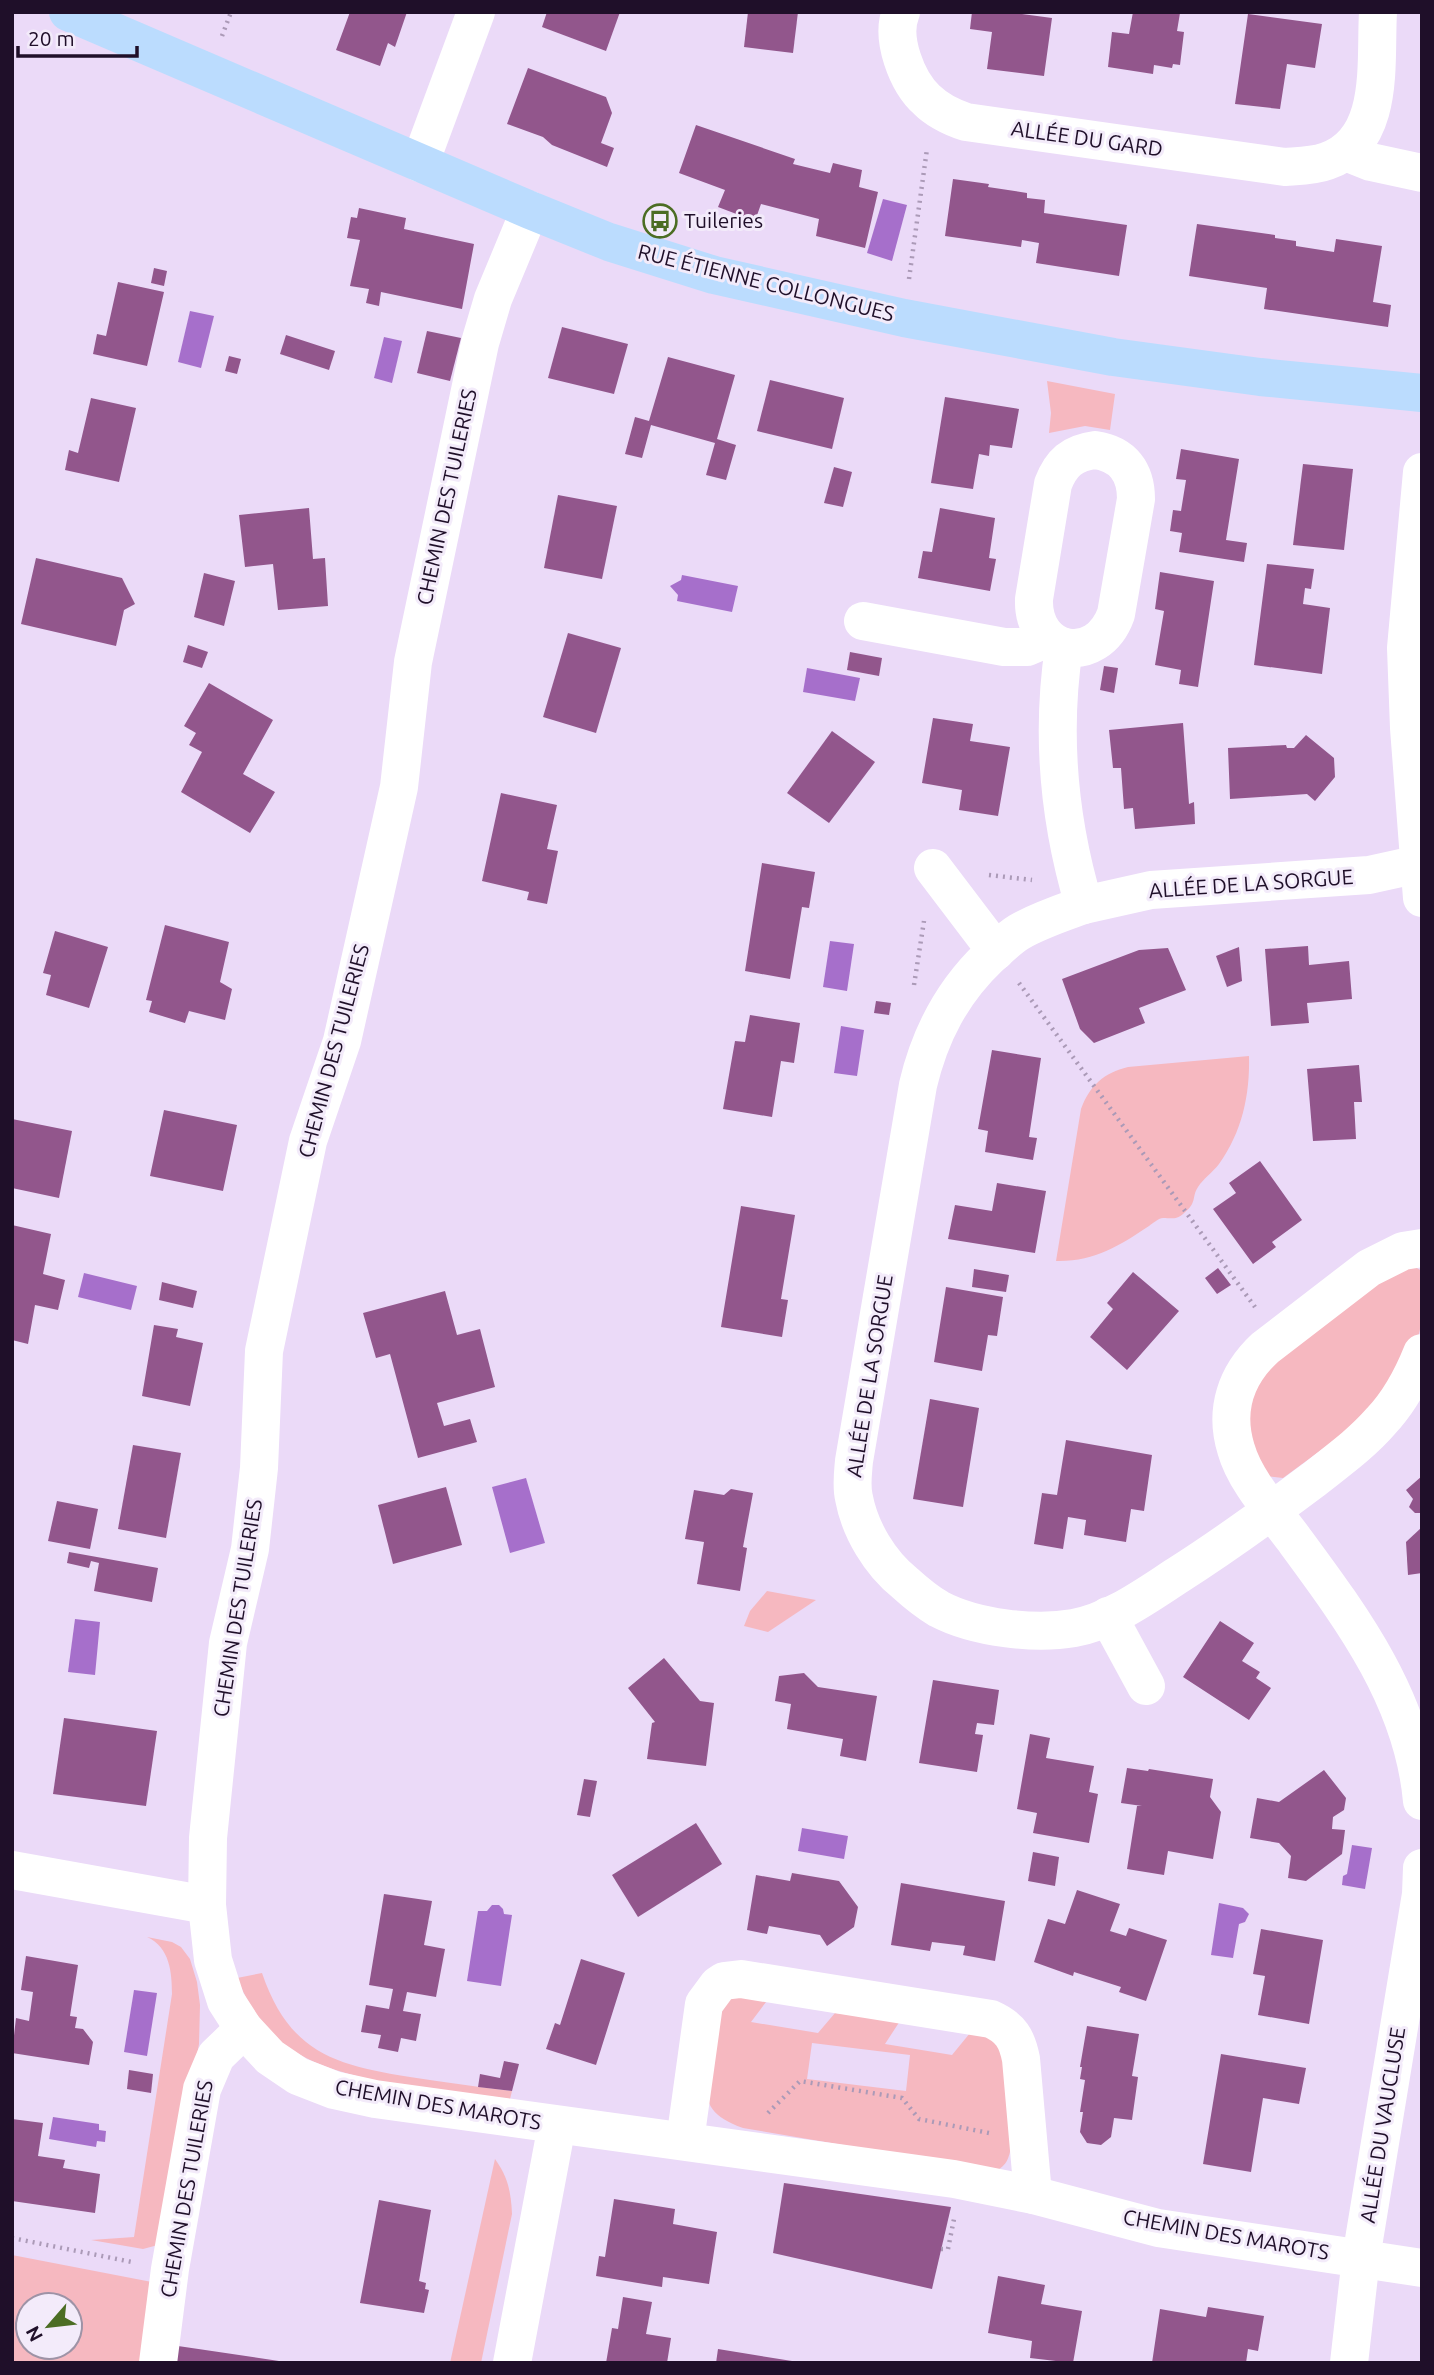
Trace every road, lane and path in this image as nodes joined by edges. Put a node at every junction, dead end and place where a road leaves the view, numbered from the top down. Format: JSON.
{"nodes":[{"id":1,"x":68,"y":12,"type":"edge"},
{"id":2,"x":476,"y":12,"type":"edge"},
{"id":3,"x":901,"y":12,"type":"edge"},
{"id":4,"x":1378,"y":12,"type":"edge"},
{"id":5,"x":933,"y":106,"type":"junction"},
{"id":6,"x":1346,"y":152,"type":"junction"},
{"id":7,"x":420,"y":163,"type":"junction"},
{"id":8,"x":1422,"y":173,"type":"edge"},
{"id":9,"x":530,"y":211,"type":"junction"},
{"id":10,"x":904,"y":318,"type":"junction"},
{"id":11,"x":1422,"y":393,"type":"edge"},
{"id":12,"x":1422,"y":472,"type":"edge"},
{"id":13,"x":863,"y":621,"type":"dead end"},
{"id":14,"x":933,"y":868,"type":"dead end"},
{"id":15,"x":1420,"y":881,"type":"edge"},
{"id":16,"x":1084,"y":905,"type":"junction"},
{"id":17,"x":996,"y":951,"type":"junction"},
{"id":18,"x":1422,"y":1248,"type":"edge"},
{"id":19,"x":1277,"y":1338,"type":"junction"},
{"id":20,"x":1422,"y":1353,"type":"edge"},
{"id":21,"x":1273,"y":1511,"type":"junction"},
{"id":22,"x":1108,"y":1616,"type":"junction"},
{"id":23,"x":1146,"y":1686,"type":"dead end"},
{"id":24,"x":1422,"y":1801,"type":"edge"},
{"id":25,"x":1422,"y":1868,"type":"edge"},
{"id":26,"x":12,"y":1870,"type":"edge"},
{"id":27,"x":207,"y":1905,"type":"junction"},
{"id":28,"x":244,"y":2029,"type":"junction"},
{"id":29,"x":766,"y":2115,"type":"dead end"},
{"id":30,"x":557,"y":2125,"type":"junction"},
{"id":31,"x":1028,"y":2140,"type":"junction"},
{"id":32,"x":685,"y":2141,"type":"junction"},
{"id":33,"x":1033,"y":2195,"type":"junction"},
{"id":34,"x":956,"y":2208,"type":"dead end"},
{"id":35,"x":12,"y":2238,"type":"edge"},
{"id":36,"x":941,"y":2249,"type":"dead end"},
{"id":37,"x":1361,"y":2258,"type":"junction"},
{"id":38,"x":1422,"y":2268,"type":"edge"},
{"id":39,"x":170,"y":2269,"type":"junction"},
{"id":40,"x":158,"y":2363,"type":"edge"},
{"id":41,"x":512,"y":2363,"type":"edge"},
{"id":42,"x":1349,"y":2363,"type":"edge"}],
"edges":[{"from":1,"to":7,"type":"main road","name":"RUE ÉTIENNE COLLONGUES"},
{"from":2,"to":7,"type":"street"},
{"from":3,"to":5,"type":"street","name":"ALLÉE DU GARD"},
{"from":4,"to":6,"type":"street"},
{"from":5,"to":6,"type":"street","name":"ALLÉE DU GARD"},
{"from":5,"to":10,"type":"path"},
{"from":6,"to":8,"type":"street"},
{"from":7,"to":9,"type":"main road","name":"RUE ÉTIENNE COLLONGUES"},
{"from":9,"to":10,"type":"main road","name":"RUE ÉTIENNE COLLONGUES"},
{"from":9,"to":27,"type":"street","name":"CHEMIN DES TUILERIES"},
{"from":10,"to":11,"type":"main road","name":"RUE ÉTIENNE COLLONGUES"},
{"from":12,"to":15,"type":"street"},
{"from":13,"to":16,"type":"street"},
{"from":14,"to":17,"type":"street"},
{"from":15,"to":16,"type":"street","name":"ALLÉE DE LA SORGUE"},
{"from":16,"to":17,"type":"street","name":"ALLÉE DE LA SORGUE"},
{"from":17,"to":19,"type":"path"},
{"from":17,"to":22,"type":"street","name":"ALLÉE DE LA SORGUE"},
{"from":18,"to":19,"type":"street"},
{"from":19,"to":21,"type":"street"},
{"from":20,"to":21,"type":"street"},
{"from":21,"to":22,"type":"street","name":"ALLÉE DE LA SORGUE"},
{"from":21,"to":24,"type":"street"},
{"from":22,"to":23,"type":"street"},
{"from":25,"to":37,"type":"street","name":"ALLÉE DU VAUCLUSE"},
{"from":26,"to":27,"type":"street"},
{"from":27,"to":28,"type":"street","name":"CHEMIN DES MAROTS"},
{"from":28,"to":30,"type":"street","name":"CHEMIN DES MAROTS"},
{"from":28,"to":39,"type":"street","name":"CHEMIN DES TUILERIES"},
{"from":29,"to":31,"type":"path"},
{"from":30,"to":32,"type":"street","name":"CHEMIN DES MAROTS"},
{"from":30,"to":41,"type":"street"},
{"from":31,"to":32,"type":"street"},
{"from":31,"to":33,"type":"street"},
{"from":32,"to":33,"type":"street","name":"CHEMIN DES MAROTS"},
{"from":33,"to":37,"type":"street","name":"CHEMIN DES MAROTS"},
{"from":34,"to":36,"type":"path"},
{"from":35,"to":39,"type":"path"},
{"from":37,"to":38,"type":"street","name":"CHEMIN DES MAROTS"},
{"from":37,"to":42,"type":"street","name":"ALLÉE DU VAUCLUSE"},
{"from":39,"to":40,"type":"street","name":"CHEMIN DES TUILERIES"}]}
